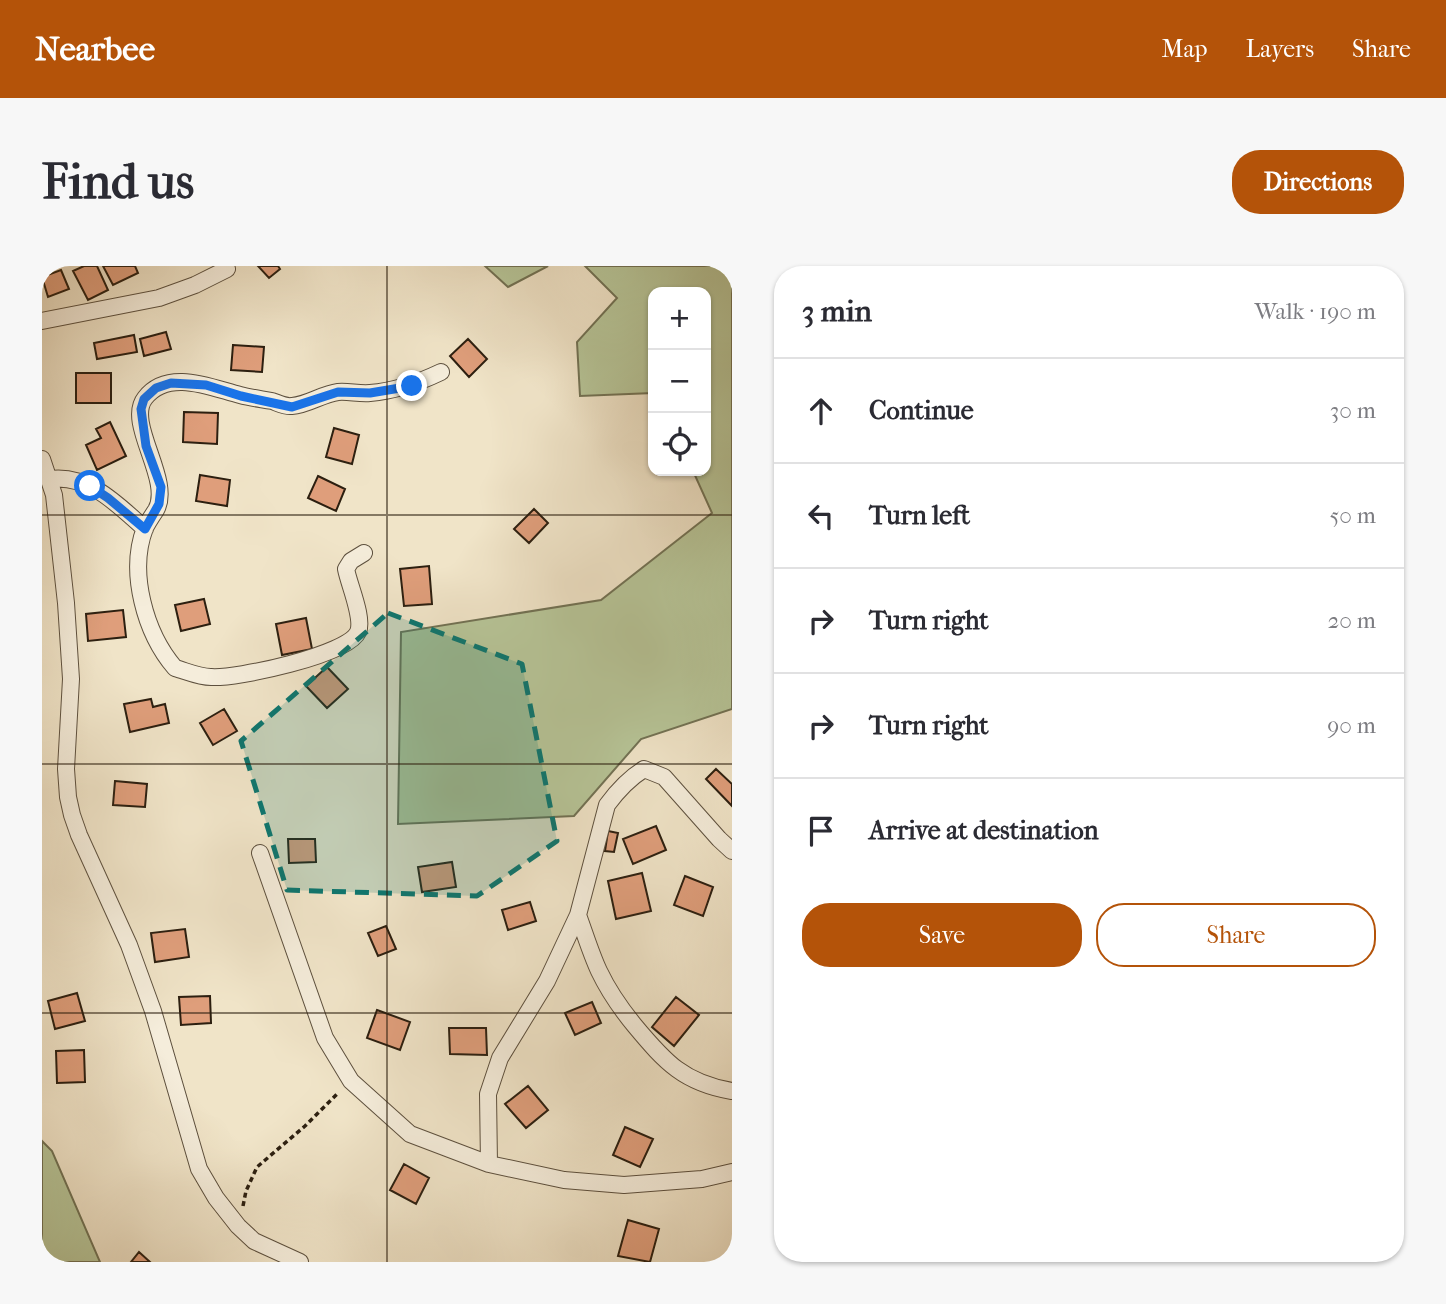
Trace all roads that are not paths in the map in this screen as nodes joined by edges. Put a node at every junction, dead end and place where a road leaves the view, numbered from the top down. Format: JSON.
{"nodes":[{"id":1,"x":227,"y":269,"type":"dead end"},
{"id":2,"x":42,"y":321,"type":"edge"},
{"id":3,"x":440,"y":372,"type":"dead end"},
{"id":4,"x":42,"y":459,"type":"edge"},
{"id":5,"x":51,"y":479,"type":"junction"},
{"id":6,"x":145,"y":529,"type":"junction"},
{"id":7,"x":364,"y":553,"type":"dead end"},
{"id":8,"x":732,"y":851,"type":"edge"},
{"id":9,"x":260,"y":853,"type":"dead end"},
{"id":10,"x":578,"y":915,"type":"junction"},
{"id":11,"x":732,"y":1091,"type":"edge"},
{"id":12,"x":489,"y":1164,"type":"junction"},
{"id":13,"x":732,"y":1172,"type":"edge"},
{"id":14,"x":300,"y":1262,"type":"edge"}],
"edges":[{"from":1,"to":2,"type":"street"},
{"from":3,"to":6,"type":"street"},
{"from":4,"to":5,"type":"street"},
{"from":5,"to":6,"type":"street"},
{"from":5,"to":14,"type":"street"},
{"from":6,"to":7,"type":"street"},
{"from":8,"to":10,"type":"street"},
{"from":9,"to":12,"type":"street"},
{"from":10,"to":11,"type":"street"},
{"from":10,"to":12,"type":"street"},
{"from":12,"to":13,"type":"street"}]}
